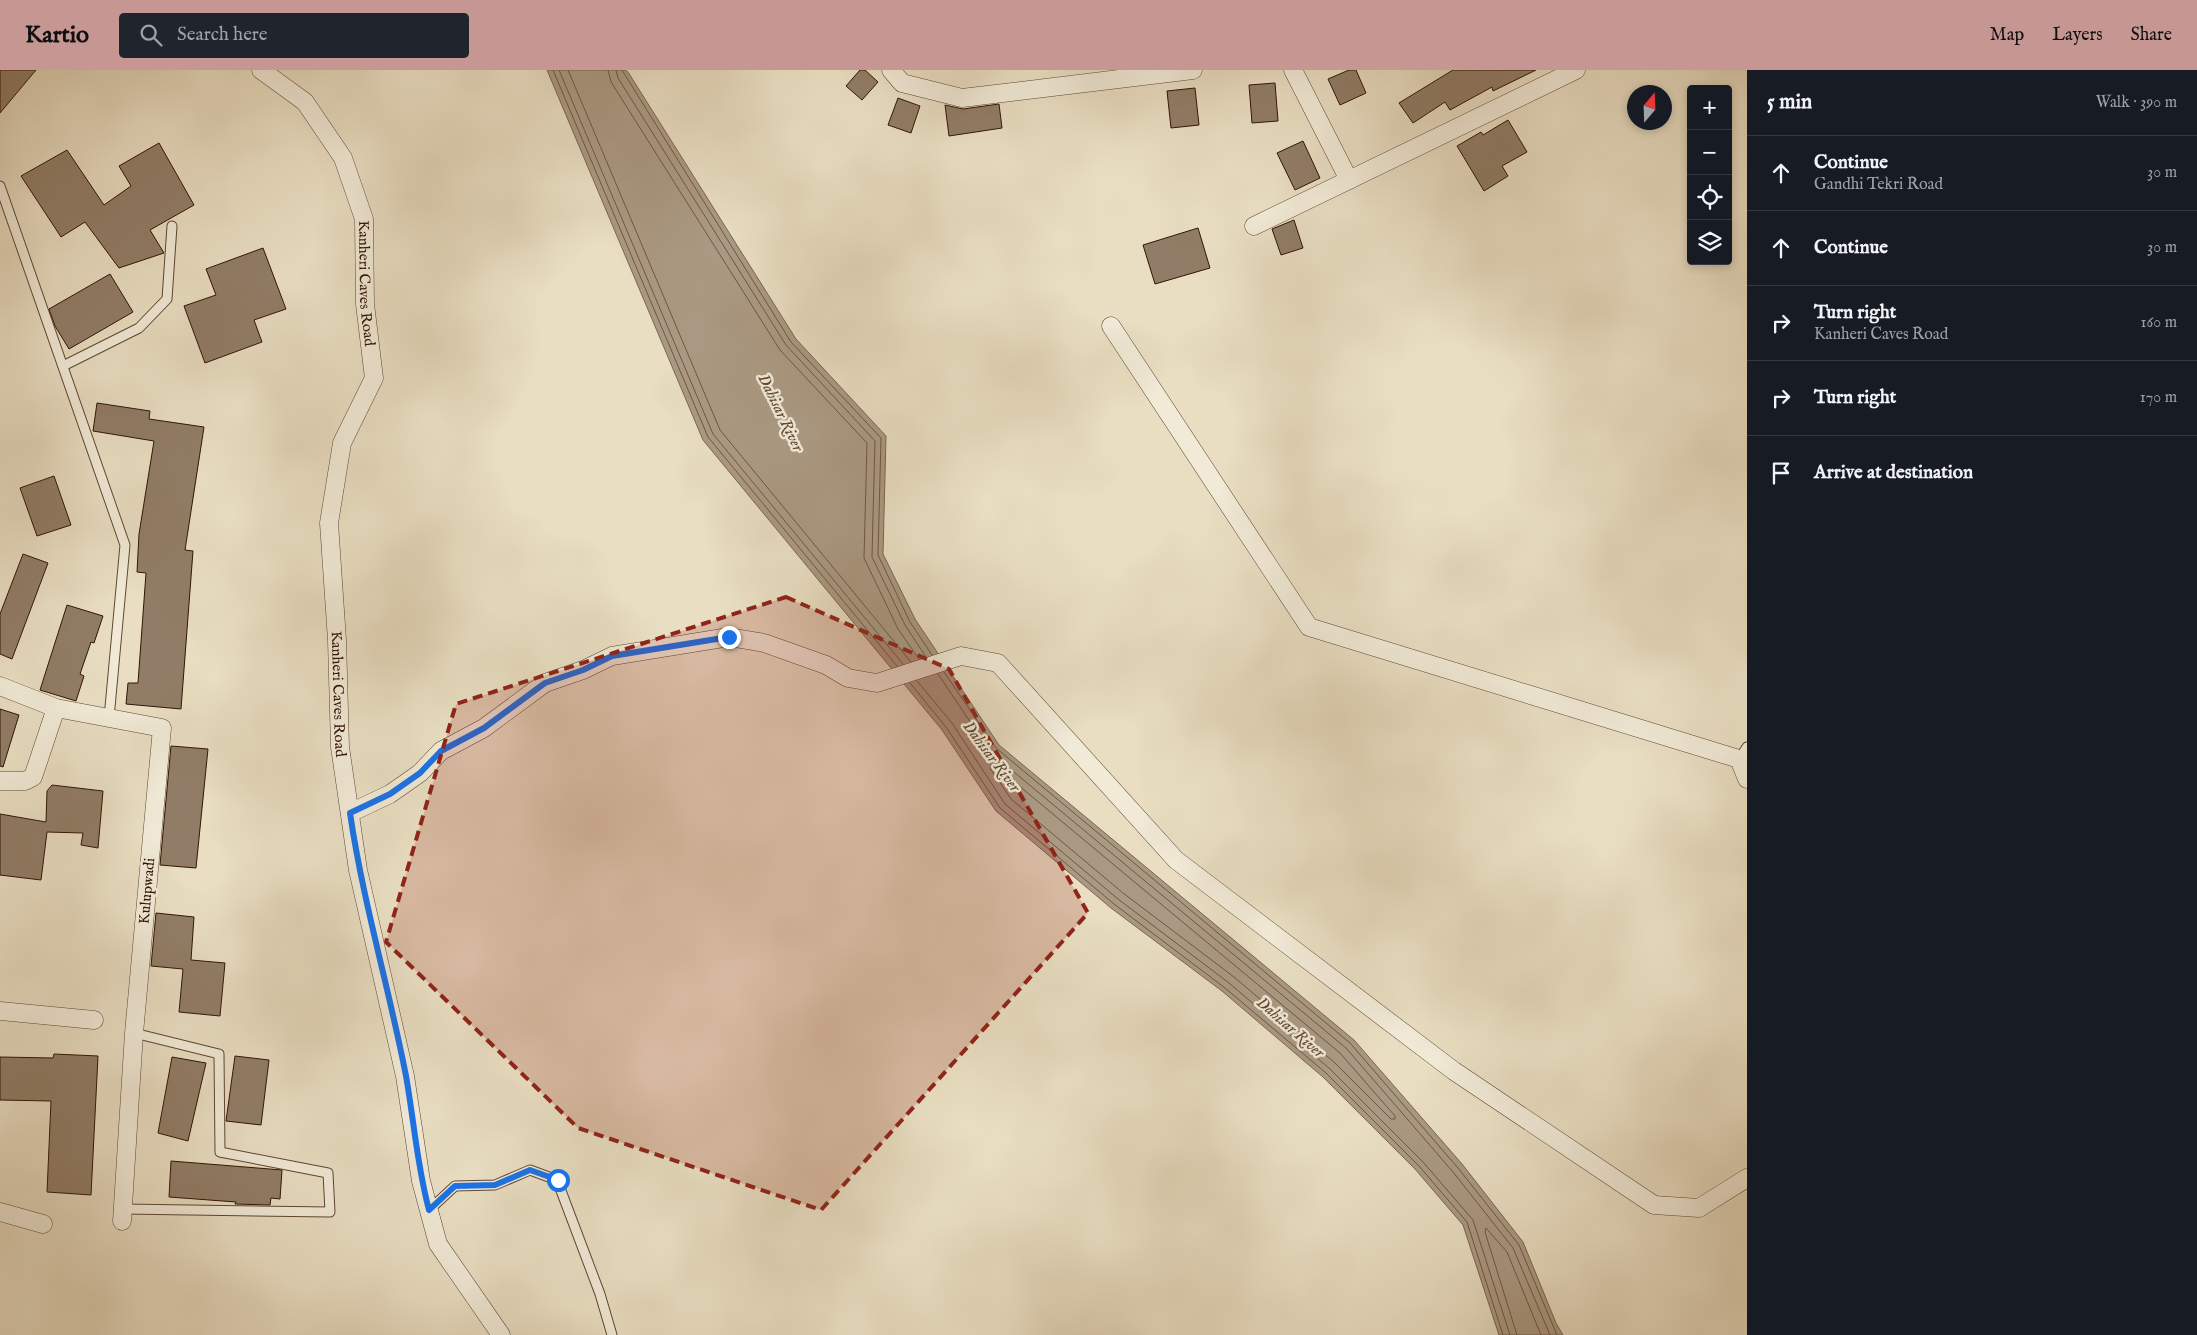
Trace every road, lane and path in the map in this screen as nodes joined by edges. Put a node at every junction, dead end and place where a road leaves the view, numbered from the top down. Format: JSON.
{"nodes":[{"id":1,"x":261,"y":70,"type":"edge"},
{"id":2,"x":891,"y":70,"type":"edge"},
{"id":3,"x":1193,"y":70,"type":"edge"},
{"id":4,"x":1293,"y":70,"type":"edge"},
{"id":5,"x":1576,"y":70,"type":"edge"},
{"id":6,"x":1349,"y":180,"type":"junction"},
{"id":7,"x":0,"y":186,"type":"edge"},
{"id":8,"x":172,"y":226,"type":"dead end"},
{"id":9,"x":1254,"y":226,"type":"dead end"},
{"id":10,"x":1111,"y":326,"type":"dead end"},
{"id":11,"x":63,"y":366,"type":"junction"},
{"id":12,"x":0,"y":686,"type":"edge"},
{"id":13,"x":56,"y":708,"type":"junction"},
{"id":14,"x":109,"y":718,"type":"junction"},
{"id":15,"x":1743,"y":753,"type":"edge"},
{"id":16,"x":1747,"y":778,"type":"edge"},
{"id":17,"x":0,"y":781,"type":"edge"},
{"id":18,"x":350,"y":813,"type":"junction"},
{"id":19,"x":0,"y":1011,"type":"edge"},
{"id":20,"x":94,"y":1020,"type":"dead end"},
{"id":21,"x":134,"y":1033,"type":"junction"},
{"id":22,"x":1747,"y":1178,"type":"edge"},
{"id":23,"x":429,"y":1210,"type":"junction"},
{"id":24,"x":0,"y":1212,"type":"edge"},
{"id":25,"x":123,"y":1215,"type":"joint"},
{"id":26,"x":43,"y":1224,"type":"dead end"},
{"id":27,"x":501,"y":1335,"type":"edge"},
{"id":28,"x":612,"y":1335,"type":"edge"}],
"edges":[{"from":1,"to":18,"type":"street","name":"Kanheri Caves Road"},
{"from":2,"to":3,"type":"street"},
{"from":4,"to":6,"type":"street"},
{"from":5,"to":6,"type":"street"},
{"from":6,"to":9,"type":"street"},
{"from":7,"to":11,"type":"lane"},
{"from":8,"to":11,"type":"lane"},
{"from":10,"to":15,"type":"street"},
{"from":11,"to":14,"type":"lane"},
{"from":12,"to":13,"type":"street","name":"Kulupwadi"},
{"from":13,"to":14,"type":"street","name":"Kulupwadi"},
{"from":13,"to":17,"type":"street"},
{"from":14,"to":21,"type":"street","name":"Kulupwadi"},
{"from":15,"to":16,"type":"street"},
{"from":18,"to":22,"type":"street"},
{"from":18,"to":23,"type":"street","name":"Kanheri Caves Road"},
{"from":19,"to":20,"type":"street"},
{"from":21,"to":25,"type":"street","name":"Kulupwadi"},
{"from":21,"to":25,"type":"lane"},
{"from":23,"to":27,"type":"street","name":"Kanheri Caves Road"},
{"from":23,"to":28,"type":"lane"},
{"from":24,"to":26,"type":"street"}]}
